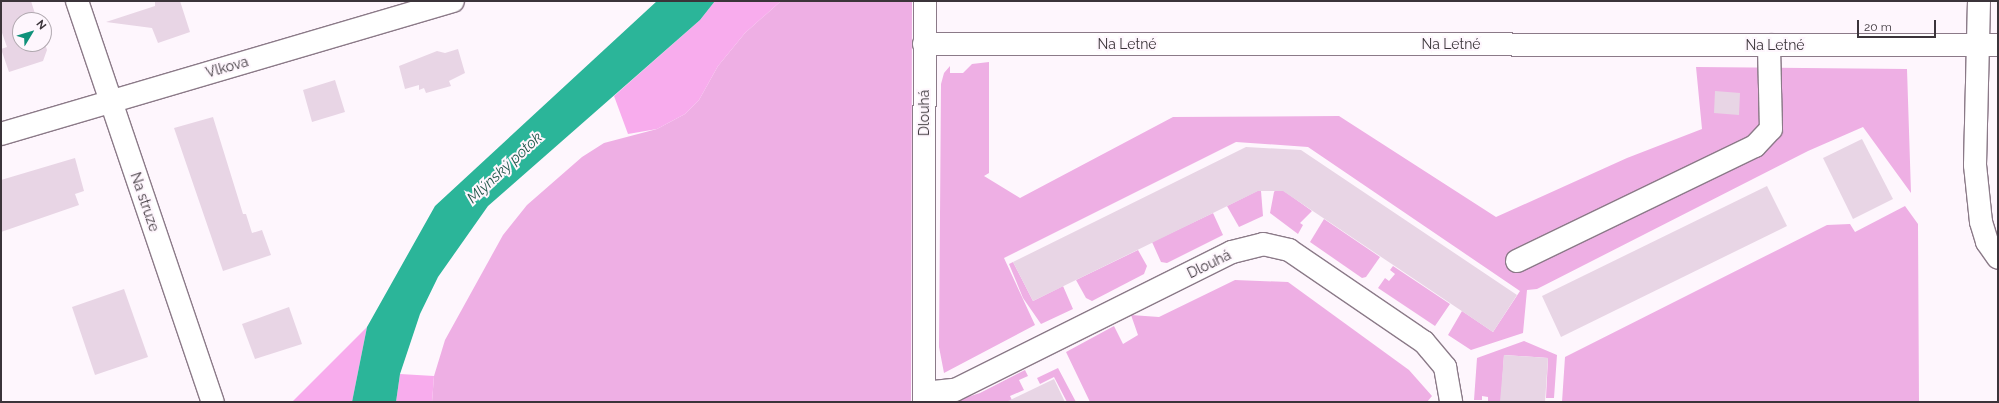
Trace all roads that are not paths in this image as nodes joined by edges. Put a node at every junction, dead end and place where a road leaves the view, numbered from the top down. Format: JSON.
{"nodes":[{"id":1,"x":77,"y":1,"type":"edge"},
{"id":2,"x":453,"y":1,"type":"edge"},
{"id":3,"x":924,"y":1,"type":"edge"},
{"id":4,"x":1979,"y":1,"type":"edge"},
{"id":5,"x":924,"y":44,"type":"junction"},
{"id":6,"x":1769,"y":45,"type":"junction"},
{"id":7,"x":1988,"y":45,"type":"edge"},
{"id":8,"x":111,"y":102,"type":"junction"},
{"id":9,"x":1,"y":134,"type":"edge"},
{"id":10,"x":1998,"y":258,"type":"edge"},
{"id":11,"x":1517,"y":261,"type":"dead end"},
{"id":12,"x":924,"y":398,"type":"edge"},
{"id":13,"x":213,"y":402,"type":"edge"},
{"id":14,"x":1451,"y":402,"type":"edge"}],
"edges":[{"from":1,"to":8,"type":"street","name":"Na struze"},
{"from":2,"to":8,"type":"street","name":"Vlkova"},
{"from":3,"to":5,"type":"street","name":"Dlouhá"},
{"from":4,"to":7,"type":"street"},
{"from":5,"to":6,"type":"street","name":"Na Letné"},
{"from":5,"to":12,"type":"street","name":"Dlouhá"},
{"from":6,"to":7,"type":"street","name":"Na Letné"},
{"from":6,"to":11,"type":"street"},
{"from":7,"to":10,"type":"street"},
{"from":8,"to":9,"type":"street","name":"Vlkova"},
{"from":8,"to":13,"type":"street","name":"Na struze"},
{"from":12,"to":14,"type":"street","name":"Dlouhá"}]}
